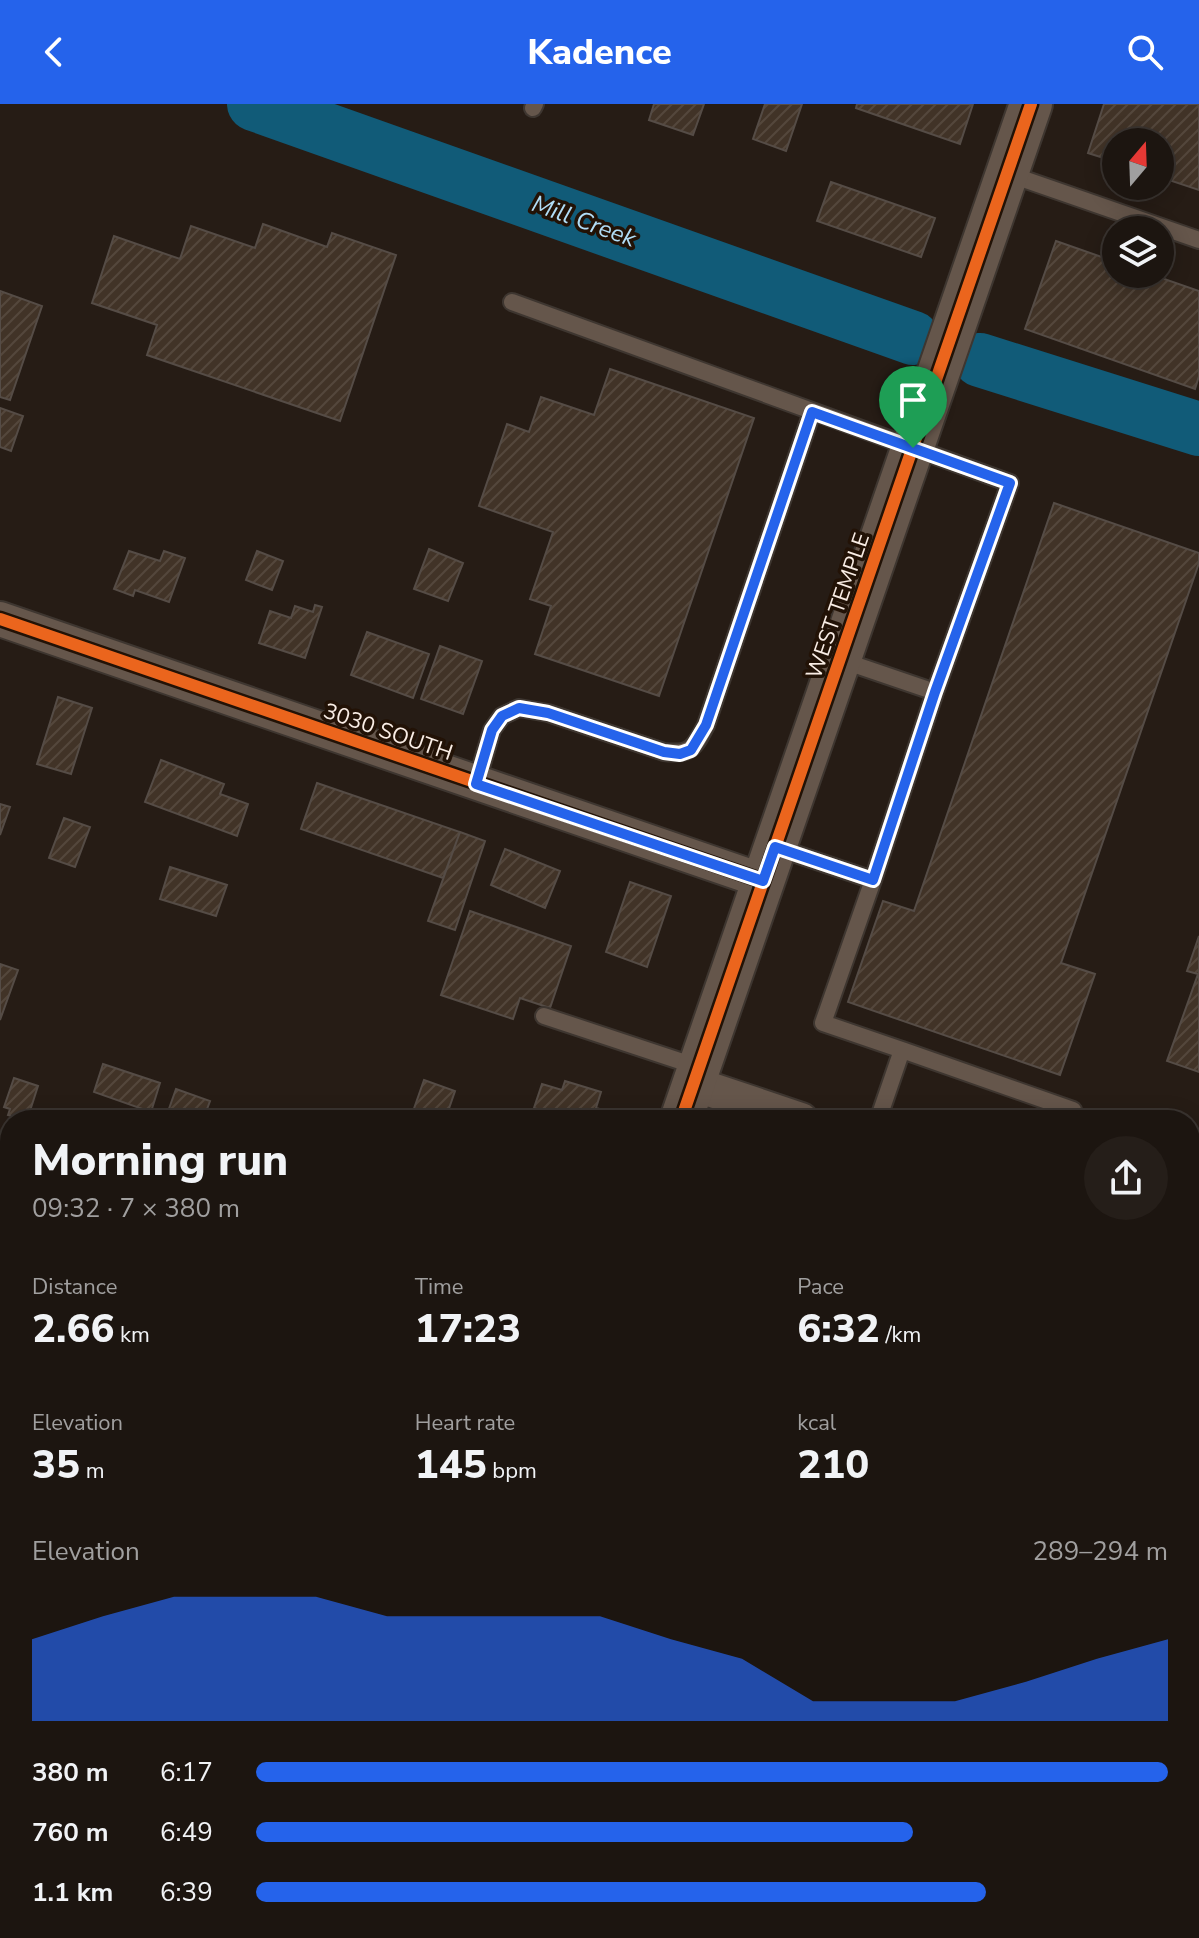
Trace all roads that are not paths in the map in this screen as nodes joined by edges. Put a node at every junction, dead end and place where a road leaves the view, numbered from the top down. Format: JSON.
{"nodes":[{"id":1,"x":1031,"y":104,"type":"edge"},
{"id":2,"x":1007,"y":174,"type":"junction"},
{"id":3,"x":1199,"y":240,"type":"edge"},
{"id":4,"x":512,"y":302,"type":"dead end"},
{"id":5,"x":812,"y":412,"type":"junction"},
{"id":6,"x":913,"y":448,"type":"junction"},
{"id":7,"x":0,"y":619,"type":"edge"},
{"id":8,"x":840,"y":660,"type":"junction"},
{"id":9,"x":935,"y":692,"type":"junction"},
{"id":10,"x":476,"y":784,"type":"junction"},
{"id":11,"x":769,"y":864,"type":"junction"},
{"id":12,"x":873,"y":880,"type":"junction"},
{"id":13,"x":544,"y":1016,"type":"dead end"},
{"id":14,"x":902,"y":1050,"type":"junction"},
{"id":15,"x":692,"y":1090,"type":"edge"},
{"id":16,"x":765,"y":1110,"type":"edge"},
{"id":17,"x":881,"y":1110,"type":"edge"},
{"id":18,"x":1073,"y":1110,"type":"edge"}],
"edges":[{"from":1,"to":2,"type":"street","name":"WEST TEMPLE"},
{"from":2,"to":3,"type":"lane"},
{"from":2,"to":6,"type":"street","name":"WEST TEMPLE"},
{"from":4,"to":5,"type":"lane"},
{"from":5,"to":6,"type":"lane"},
{"from":5,"to":10,"type":"lane"},
{"from":6,"to":8,"type":"street","name":"WEST TEMPLE"},
{"from":6,"to":9,"type":"lane"},
{"from":7,"to":10,"type":"street","name":"3030 SOUTH"},
{"from":8,"to":9,"type":"lane"},
{"from":8,"to":11,"type":"street","name":"WEST TEMPLE"},
{"from":9,"to":12,"type":"lane"},
{"from":10,"to":11,"type":"street","name":"3030 SOUTH"},
{"from":11,"to":12,"type":"lane"},
{"from":11,"to":15,"type":"street","name":"WEST TEMPLE"},
{"from":12,"to":14,"type":"lane"},
{"from":13,"to":15,"type":"lane"},
{"from":14,"to":17,"type":"lane"},
{"from":14,"to":18,"type":"lane"},
{"from":15,"to":16,"type":"street"}]}
